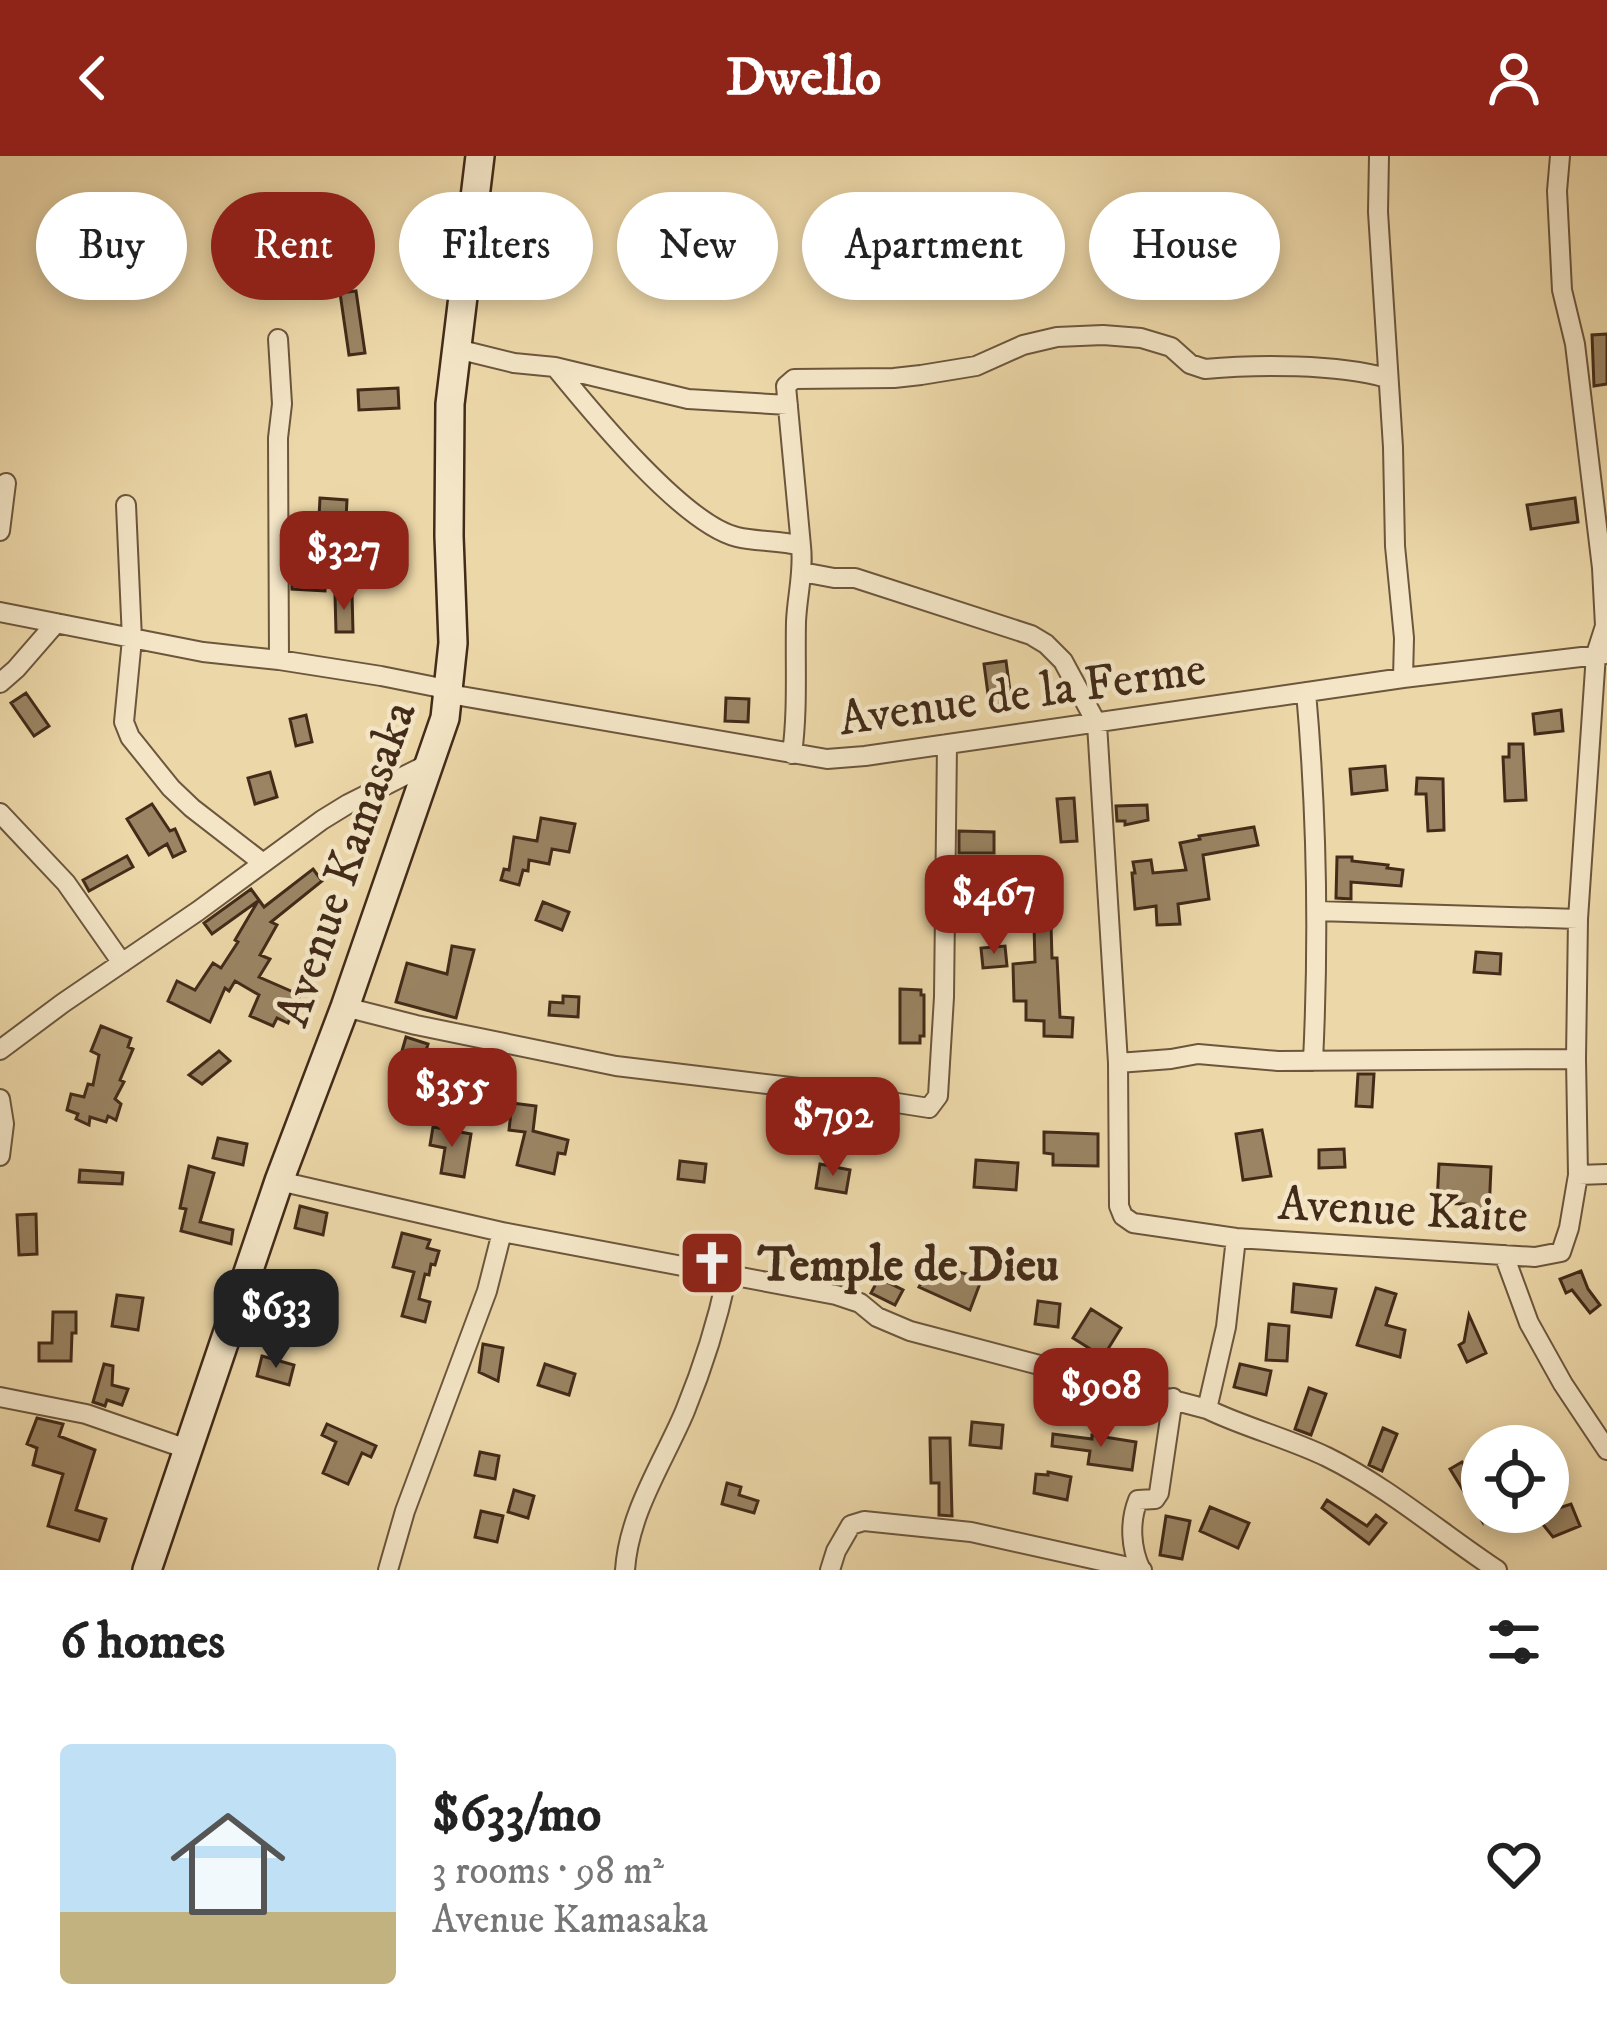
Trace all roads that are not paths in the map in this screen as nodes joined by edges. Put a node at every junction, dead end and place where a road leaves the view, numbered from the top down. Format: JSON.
{"nodes":[{"id":1,"x":480,"y":156,"type":"edge"},
{"id":2,"x":1379,"y":156,"type":"edge"},
{"id":3,"x":1560,"y":156,"type":"edge"},
{"id":4,"x":278,"y":339,"type":"dead end"},
{"id":5,"x":457,"y":350,"type":"junction"},
{"id":6,"x":555,"y":367,"type":"junction"},
{"id":7,"x":1387,"y":378,"type":"junction"},
{"id":8,"x":788,"y":405,"type":"junction"},
{"id":9,"x":5,"y":483,"type":"dead end"},
{"id":10,"x":126,"y":505,"type":"dead end"},
{"id":11,"x":0,"y":531,"type":"edge"},
{"id":12,"x":801,"y":546,"type":"junction"},
{"id":13,"x":1604,"y":566,"type":"edge"},
{"id":14,"x":802,"y":572,"type":"junction"},
{"id":15,"x":6,"y":617,"type":"edge"},
{"id":16,"x":56,"y":623,"type":"junction"},
{"id":17,"x":132,"y":639,"type":"junction"},
{"id":18,"x":1602,"y":654,"type":"edge"},
{"id":19,"x":279,"y":660,"type":"junction"},
{"id":20,"x":1402,"y":678,"type":"junction"},
{"id":21,"x":0,"y":683,"type":"edge"},
{"id":22,"x":1306,"y":692,"type":"junction"},
{"id":23,"x":449,"y":694,"type":"junction"},
{"id":24,"x":1097,"y":724,"type":"junction"},
{"id":25,"x":947,"y":744,"type":"junction"},
{"id":26,"x":792,"y":754,"type":"junction"},
{"id":27,"x":428,"y":764,"type":"junction"},
{"id":28,"x":0,"y":813,"type":"edge"},
{"id":29,"x":263,"y":863,"type":"junction"},
{"id":30,"x":1317,"y":911,"type":"junction"},
{"id":31,"x":1578,"y":919,"type":"junction"},
{"id":32,"x":122,"y":963,"type":"junction"},
{"id":33,"x":345,"y":1007,"type":"junction"},
{"id":34,"x":0,"y":1050,"type":"edge"},
{"id":35,"x":1576,"y":1058,"type":"junction"},
{"id":36,"x":1313,"y":1061,"type":"junction"},
{"id":37,"x":1118,"y":1063,"type":"junction"},
{"id":38,"x":0,"y":1100,"type":"edge"},
{"id":39,"x":0,"y":1156,"type":"edge"},
{"id":40,"x":1607,"y":1174,"type":"edge"},
{"id":41,"x":1578,"y":1175,"type":"junction"},
{"id":42,"x":279,"y":1181,"type":"junction"},
{"id":43,"x":502,"y":1232,"type":"junction"},
{"id":44,"x":1236,"y":1238,"type":"junction"},
{"id":45,"x":1504,"y":1255,"type":"junction"},
{"id":46,"x":727,"y":1276,"type":"junction"},
{"id":47,"x":0,"y":1397,"type":"edge"},
{"id":48,"x":1173,"y":1398,"type":"junction"},
{"id":49,"x":1207,"y":1409,"type":"junction"},
{"id":50,"x":187,"y":1449,"type":"junction"},
{"id":51,"x":1607,"y":1450,"type":"edge"},
{"id":52,"x":147,"y":1570,"type":"edge"},
{"id":53,"x":388,"y":1570,"type":"edge"},
{"id":54,"x":625,"y":1570,"type":"edge"},
{"id":55,"x":830,"y":1570,"type":"edge"},
{"id":56,"x":1142,"y":1570,"type":"edge"},
{"id":57,"x":1497,"y":1570,"type":"edge"}],
"edges":[{"from":1,"to":5,"type":"street","name":"Avenue Kamasaka"},
{"from":2,"to":7,"type":"street"},
{"from":3,"to":13,"type":"street"},
{"from":4,"to":19,"type":"street"},
{"from":5,"to":6,"type":"street"},
{"from":5,"to":23,"type":"street","name":"Avenue Kamasaka"},
{"from":6,"to":8,"type":"street"},
{"from":6,"to":12,"type":"street"},
{"from":7,"to":8,"type":"street"},
{"from":7,"to":20,"type":"street"},
{"from":8,"to":12,"type":"street"},
{"from":9,"to":11,"type":"street"},
{"from":10,"to":17,"type":"street"},
{"from":12,"to":14,"type":"street"},
{"from":13,"to":18,"type":"street"},
{"from":14,"to":24,"type":"street"},
{"from":14,"to":26,"type":"street"},
{"from":15,"to":16,"type":"street","name":"Avenue de la Ferme"},
{"from":16,"to":17,"type":"street","name":"Avenue de la Ferme"},
{"from":16,"to":21,"type":"street"},
{"from":17,"to":19,"type":"street","name":"Avenue de la Ferme"},
{"from":17,"to":29,"type":"street"},
{"from":18,"to":20,"type":"street","name":"Avenue de la Ferme"},
{"from":18,"to":31,"type":"street"},
{"from":19,"to":23,"type":"street","name":"Avenue de la Ferme"},
{"from":20,"to":22,"type":"street","name":"Avenue de la Ferme"},
{"from":22,"to":24,"type":"street","name":"Avenue de la Ferme"},
{"from":22,"to":30,"type":"street"},
{"from":23,"to":26,"type":"street","name":"Avenue de la Ferme"},
{"from":23,"to":27,"type":"street","name":"Avenue Kamasaka"},
{"from":24,"to":25,"type":"street","name":"Avenue de la Ferme"},
{"from":24,"to":37,"type":"street"},
{"from":25,"to":26,"type":"street","name":"Avenue de la Ferme"},
{"from":25,"to":33,"type":"street"},
{"from":27,"to":29,"type":"street"},
{"from":27,"to":33,"type":"street","name":"Avenue Kamasaka"},
{"from":28,"to":32,"type":"street"},
{"from":29,"to":32,"type":"street"},
{"from":30,"to":31,"type":"street"},
{"from":30,"to":36,"type":"street"},
{"from":31,"to":35,"type":"street"},
{"from":32,"to":34,"type":"street"},
{"from":33,"to":42,"type":"street","name":"Avenue Kamasaka"},
{"from":35,"to":36,"type":"street"},
{"from":35,"to":41,"type":"street"},
{"from":36,"to":37,"type":"street"},
{"from":37,"to":44,"type":"street","name":"Avenue Kaite"},
{"from":38,"to":39,"type":"street"},
{"from":40,"to":41,"type":"street","name":"Avenue Kaite"},
{"from":41,"to":45,"type":"street","name":"Avenue Kaite"},
{"from":42,"to":43,"type":"street"},
{"from":42,"to":50,"type":"street","name":"Avenue Kamasaka"},
{"from":43,"to":46,"type":"street"},
{"from":43,"to":53,"type":"street"},
{"from":44,"to":45,"type":"street","name":"Avenue Kaite"},
{"from":44,"to":49,"type":"street"},
{"from":45,"to":51,"type":"street"},
{"from":46,"to":48,"type":"street"},
{"from":46,"to":54,"type":"street"},
{"from":47,"to":50,"type":"street"},
{"from":48,"to":49,"type":"street"},
{"from":48,"to":56,"type":"street"},
{"from":49,"to":57,"type":"street"},
{"from":50,"to":52,"type":"street","name":"Avenue Kamasaka"},
{"from":55,"to":56,"type":"street"}]}
